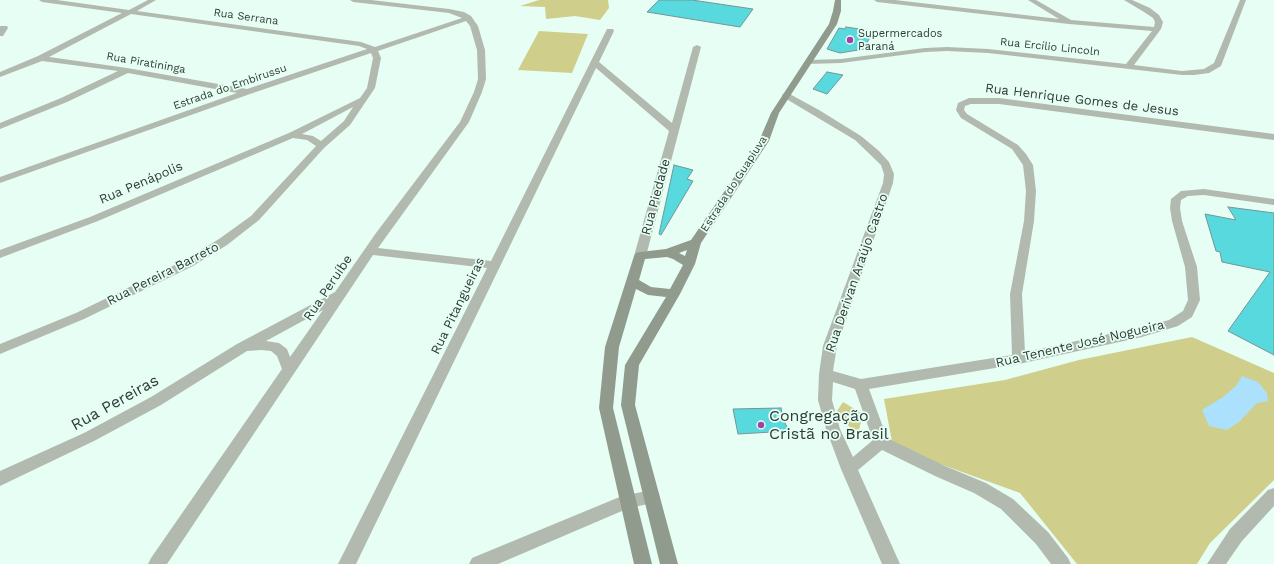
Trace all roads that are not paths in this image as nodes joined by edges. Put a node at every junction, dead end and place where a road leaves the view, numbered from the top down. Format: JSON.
{"nodes":[{"id":1,"x":42,"y":0,"type":"edge"},
{"id":2,"x":153,"y":0,"type":"edge"},
{"id":3,"x":353,"y":0,"type":"edge"},
{"id":4,"x":838,"y":0,"type":"edge"},
{"id":5,"x":877,"y":0,"type":"edge"},
{"id":6,"x":1031,"y":0,"type":"edge"},
{"id":7,"x":1127,"y":0,"type":"edge"},
{"id":8,"x":1243,"y":0,"type":"edge"},
{"id":9,"x":127,"y":12,"type":"junction"},
{"id":10,"x":468,"y":18,"type":"junction"},
{"id":11,"x":1069,"y":22,"type":"junction"},
{"id":12,"x":0,"y":28,"type":"edge"},
{"id":13,"x":1157,"y":29,"type":"junction"},
{"id":14,"x":610,"y":31,"type":"dead end"},
{"id":15,"x":0,"y":34,"type":"edge"},
{"id":16,"x":697,"y":47,"type":"dead end"},
{"id":17,"x":374,"y":49,"type":"junction"},
{"id":18,"x":41,"y":58,"type":"junction"},
{"id":19,"x":594,"y":62,"type":"junction"},
{"id":20,"x":809,"y":62,"type":"junction"},
{"id":21,"x":1128,"y":67,"type":"junction"},
{"id":22,"x":127,"y":70,"type":"junction"},
{"id":23,"x":0,"y":75,"type":"edge"},
{"id":24,"x":247,"y":92,"type":"junction"},
{"id":25,"x":786,"y":95,"type":"junction"},
{"id":26,"x":365,"y":98,"type":"junction"},
{"id":27,"x":329,"y":118,"type":"junction"},
{"id":28,"x":348,"y":124,"type":"junction"},
{"id":29,"x":0,"y":126,"type":"edge"},
{"id":30,"x":674,"y":130,"type":"junction"},
{"id":31,"x":292,"y":135,"type":"junction"},
{"id":32,"x":1274,"y":137,"type":"edge"},
{"id":33,"x":321,"y":146,"type":"junction"},
{"id":34,"x":0,"y":180,"type":"edge"},
{"id":35,"x":1274,"y":202,"type":"edge"},
{"id":36,"x":695,"y":243,"type":"junction"},
{"id":37,"x":371,"y":251,"type":"junction"},
{"id":38,"x":667,"y":253,"type":"junction"},
{"id":39,"x":0,"y":254,"type":"edge"},
{"id":40,"x":640,"y":256,"type":"junction"},
{"id":41,"x":689,"y":264,"type":"junction"},
{"id":42,"x":495,"y":265,"type":"junction"},
{"id":43,"x":633,"y":282,"type":"junction"},
{"id":44,"x":342,"y":293,"type":"junction"},
{"id":45,"x":674,"y":294,"type":"junction"},
{"id":46,"x":242,"y":348,"type":"junction"},
{"id":47,"x":0,"y":349,"type":"edge"},
{"id":48,"x":1019,"y":359,"type":"junction"},
{"id":49,"x":289,"y":369,"type":"junction"},
{"id":50,"x":826,"y":374,"type":"junction"},
{"id":51,"x":861,"y":385,"type":"junction"},
{"id":52,"x":881,"y":442,"type":"junction"},
{"id":53,"x":849,"y":469,"type":"junction"},
{"id":54,"x":0,"y":479,"type":"edge"},
{"id":55,"x":1274,"y":495,"type":"edge"},
{"id":56,"x":652,"y":497,"type":"junction"},
{"id":57,"x":628,"y":502,"type":"junction"},
{"id":58,"x":157,"y":564,"type":"edge"},
{"id":59,"x":348,"y":564,"type":"edge"},
{"id":60,"x":478,"y":564,"type":"edge"},
{"id":61,"x":644,"y":564,"type":"edge"},
{"id":62,"x":669,"y":564,"type":"edge"},
{"id":63,"x":891,"y":564,"type":"edge"},
{"id":64,"x":1062,"y":564,"type":"edge"},
{"id":65,"x":1216,"y":564,"type":"edge"}],
"edges":[{"from":1,"to":9,"type":"street","name":"Rua Serrana"},
{"from":2,"to":9,"type":"street"},
{"from":3,"to":10,"type":"street"},
{"from":4,"to":20,"type":"street","name":"Estrada do Guapiuva"},
{"from":5,"to":11,"type":"street"},
{"from":6,"to":11,"type":"street"},
{"from":7,"to":13,"type":"street"},
{"from":8,"to":21,"type":"street","name":"Rua Ercílio Lincoln"},
{"from":9,"to":17,"type":"street","name":"Rua Serrana"},
{"from":9,"to":18,"type":"street"},
{"from":10,"to":17,"type":"street","name":"Estrada do Embirussu"},
{"from":10,"to":37,"type":"street","name":"Rua Peruíbe"},
{"from":11,"to":13,"type":"street"},
{"from":12,"to":15,"type":"street"},
{"from":13,"to":21,"type":"street"},
{"from":14,"to":19,"type":"street","name":"Rua Pitangueiras"},
{"from":16,"to":30,"type":"street","name":"Rua Piedade"},
{"from":17,"to":24,"type":"street","name":"Estrada do Embirussu"},
{"from":17,"to":26,"type":"street","name":"Rua Pereira Barreto"},
{"from":18,"to":22,"type":"street","name":"Rua Piratininga"},
{"from":18,"to":23,"type":"street"},
{"from":19,"to":30,"type":"street"},
{"from":19,"to":42,"type":"street","name":"Rua Pitangueiras"},
{"from":20,"to":21,"type":"street","name":"Rua Ercílio Lincoln"},
{"from":20,"to":25,"type":"street","name":"Estrada do Guapiuva"},
{"from":22,"to":24,"type":"street","name":"Rua Piratininga"},
{"from":22,"to":29,"type":"street"},
{"from":24,"to":34,"type":"street","name":"Estrada do Embirussu"},
{"from":25,"to":36,"type":"street","name":"Estrada do Guapiuva"},
{"from":25,"to":50,"type":"street","name":"Rua Derivan Araújo Castro"},
{"from":26,"to":27,"type":"street","name":"Rua Penápolis"},
{"from":26,"to":28,"type":"street","name":"Rua Pereira Barreto"},
{"from":27,"to":28,"type":"street"},
{"from":27,"to":31,"type":"street","name":"Rua Penápolis"},
{"from":28,"to":33,"type":"street","name":"Rua Pereira Barreto"},
{"from":30,"to":40,"type":"street","name":"Rua Piedade"},
{"from":31,"to":33,"type":"street"},
{"from":31,"to":39,"type":"street","name":"Rua Penápolis"},
{"from":32,"to":48,"type":"street","name":"Rua Henrique Gomes de Jesus"},
{"from":33,"to":47,"type":"street","name":"Rua Pereira Barreto"},
{"from":35,"to":48,"type":"street","name":"Rua Tenente José Nogueira"},
{"from":36,"to":38,"type":"street"},
{"from":36,"to":41,"type":"street","name":"Estrada do Guapiuva"},
{"from":37,"to":42,"type":"street"},
{"from":37,"to":44,"type":"street","name":"Rua Peruíbe"},
{"from":38,"to":40,"type":"street"},
{"from":38,"to":41,"type":"street"},
{"from":40,"to":43,"type":"street","name":"Rua Piedade"},
{"from":41,"to":45,"type":"street","name":"Estrada do Guapiuva"},
{"from":42,"to":59,"type":"street","name":"Rua Pitangueiras"},
{"from":43,"to":45,"type":"street"},
{"from":43,"to":57,"type":"street","name":"Rua Piedade"},
{"from":44,"to":46,"type":"street","name":"Rua Pereiras"},
{"from":44,"to":49,"type":"street","name":"Rua Peruíbe"},
{"from":45,"to":56,"type":"street","name":"Estrada do Guapiuva"},
{"from":46,"to":49,"type":"street","name":"Rua Pereiras"},
{"from":46,"to":54,"type":"street","name":"Rua Pereiras"},
{"from":48,"to":51,"type":"street","name":"Rua Tenente José Nogueira"},
{"from":49,"to":58,"type":"street","name":"Rua Peruíbe"},
{"from":50,"to":51,"type":"street","name":"Rua Tenente José Nogueira"},
{"from":50,"to":53,"type":"street","name":"Rua Derivan Araújo Castro"},
{"from":51,"to":52,"type":"street"},
{"from":52,"to":53,"type":"street"},
{"from":52,"to":64,"type":"street"},
{"from":53,"to":63,"type":"street","name":"Rua Derivan Araújo Castro"},
{"from":55,"to":65,"type":"street"},
{"from":56,"to":57,"type":"street"},
{"from":56,"to":62,"type":"street","name":"Estrada do Guapiuva"},
{"from":57,"to":60,"type":"street"},
{"from":57,"to":61,"type":"street"}]}
